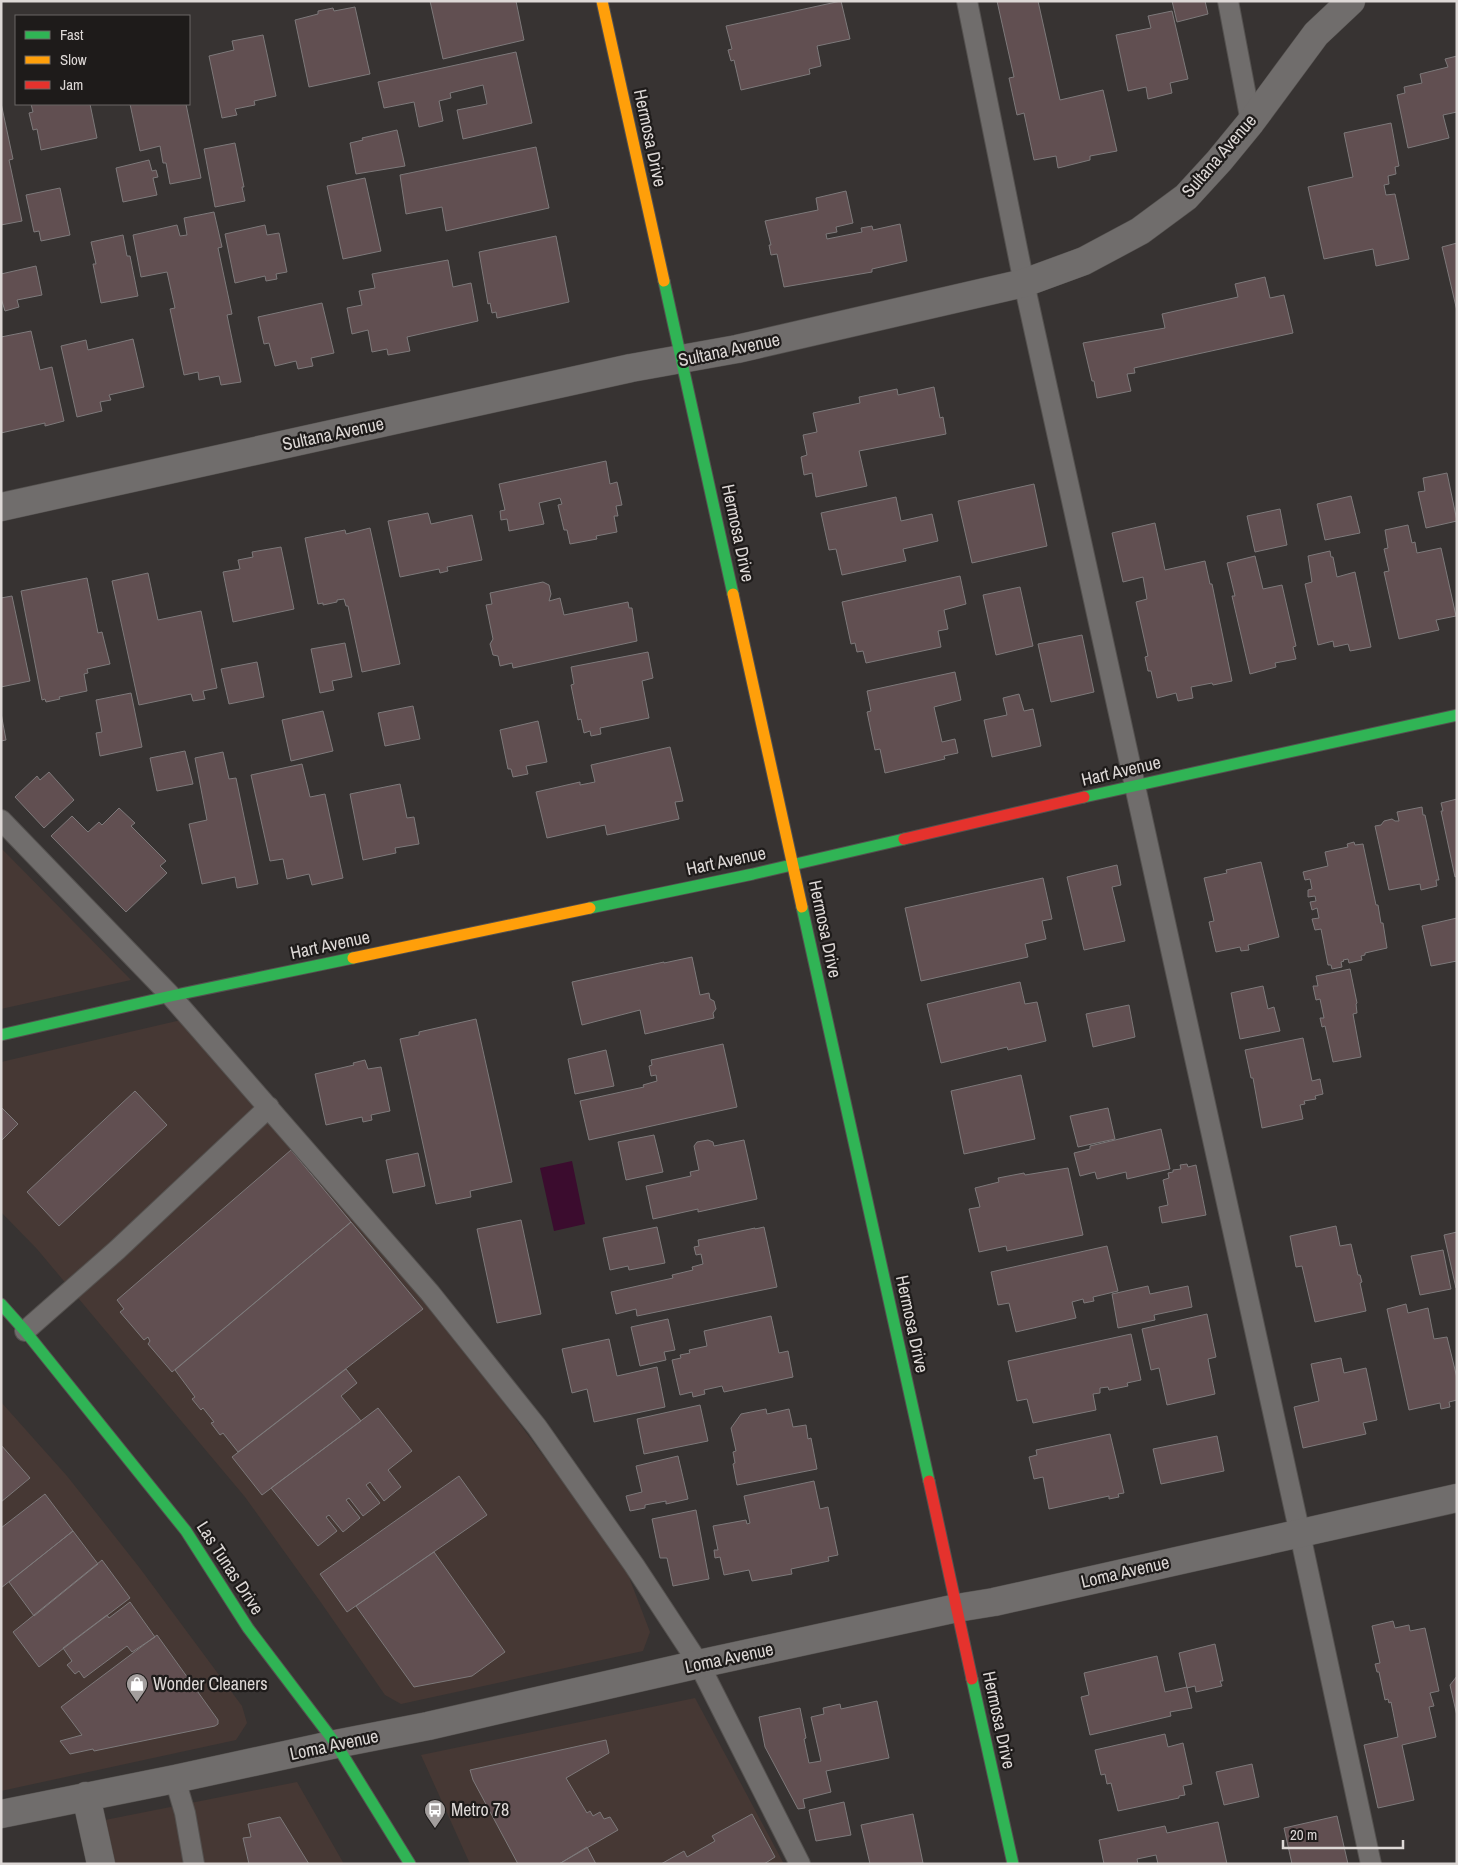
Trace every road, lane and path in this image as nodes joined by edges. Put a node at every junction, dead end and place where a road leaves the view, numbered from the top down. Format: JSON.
{"nodes":[{"id":1,"x":602,"y":1,"type":"edge"},
{"id":2,"x":968,"y":1,"type":"edge"},
{"id":3,"x":1228,"y":1,"type":"edge"},
{"id":4,"x":1351,"y":1,"type":"edge"},
{"id":5,"x":1251,"y":122,"type":"junction"},
{"id":6,"x":1024,"y":283,"type":"junction"},
{"id":7,"x":682,"y":360,"type":"junction"},
{"id":8,"x":1,"y":507,"type":"edge"},
{"id":9,"x":1457,"y":716,"type":"edge"},
{"id":10,"x":1135,"y":785,"type":"junction"},
{"id":11,"x":1,"y":820,"type":"edge"},
{"id":12,"x":793,"y":864,"type":"junction"},
{"id":13,"x":171,"y":996,"type":"junction"},
{"id":14,"x":1,"y":1035,"type":"edge"},
{"id":15,"x":269,"y":1107,"type":"junction"},
{"id":16,"x":1,"y":1304,"type":"edge"},
{"id":17,"x":25,"y":1331,"type":"junction"},
{"id":18,"x":1457,"y":1498,"type":"edge"},
{"id":19,"x":1300,"y":1534,"type":"junction"},
{"id":20,"x":957,"y":1608,"type":"junction"},
{"id":21,"x":699,"y":1664,"type":"junction"},
{"id":22,"x":336,"y":1744,"type":"junction"},
{"id":23,"x":175,"y":1779,"type":"junction"},
{"id":24,"x":86,"y":1796,"type":"junction"},
{"id":25,"x":1,"y":1814,"type":"edge"},
{"id":26,"x":101,"y":1864,"type":"edge"},
{"id":27,"x":194,"y":1864,"type":"edge"},
{"id":28,"x":410,"y":1864,"type":"edge"},
{"id":29,"x":800,"y":1864,"type":"edge"},
{"id":30,"x":1013,"y":1864,"type":"edge"},
{"id":31,"x":1371,"y":1864,"type":"edge"}],
"edges":[{"from":1,"to":7,"type":"street","name":"Hermosa Drive"},
{"from":2,"to":6,"type":"lane"},
{"from":3,"to":5,"type":"lane"},
{"from":4,"to":5,"type":"street","name":"Sultana Avenue"},
{"from":5,"to":6,"type":"street","name":"Sultana Avenue"},
{"from":6,"to":7,"type":"street","name":"Sultana Avenue"},
{"from":6,"to":10,"type":"lane"},
{"from":7,"to":8,"type":"street","name":"Sultana Avenue"},
{"from":7,"to":12,"type":"street","name":"Hermosa Drive"},
{"from":9,"to":10,"type":"street","name":"Hart Avenue"},
{"from":10,"to":12,"type":"street","name":"Hart Avenue"},
{"from":10,"to":19,"type":"lane"},
{"from":11,"to":13,"type":"lane"},
{"from":12,"to":13,"type":"street","name":"Hart Avenue"},
{"from":12,"to":20,"type":"street","name":"Hermosa Drive"},
{"from":13,"to":14,"type":"street","name":"Hart Avenue"},
{"from":13,"to":15,"type":"lane"},
{"from":15,"to":17,"type":"lane"},
{"from":15,"to":21,"type":"lane"},
{"from":16,"to":17,"type":"street","name":"Las Tunas Drive"},
{"from":17,"to":22,"type":"street","name":"Las Tunas Drive"},
{"from":18,"to":19,"type":"street","name":"Loma Avenue"},
{"from":19,"to":20,"type":"street","name":"Loma Avenue"},
{"from":19,"to":31,"type":"lane"},
{"from":20,"to":21,"type":"street","name":"Loma Avenue"},
{"from":20,"to":30,"type":"street","name":"Hermosa Drive"},
{"from":21,"to":22,"type":"street","name":"Loma Avenue"},
{"from":21,"to":29,"type":"lane"},
{"from":22,"to":23,"type":"street","name":"Loma Avenue"},
{"from":22,"to":28,"type":"street","name":"Las Tunas Drive"},
{"from":23,"to":24,"type":"street","name":"Loma Avenue"},
{"from":23,"to":27,"type":"lane"},
{"from":24,"to":25,"type":"street","name":"Loma Avenue"},
{"from":24,"to":26,"type":"street"}]}
